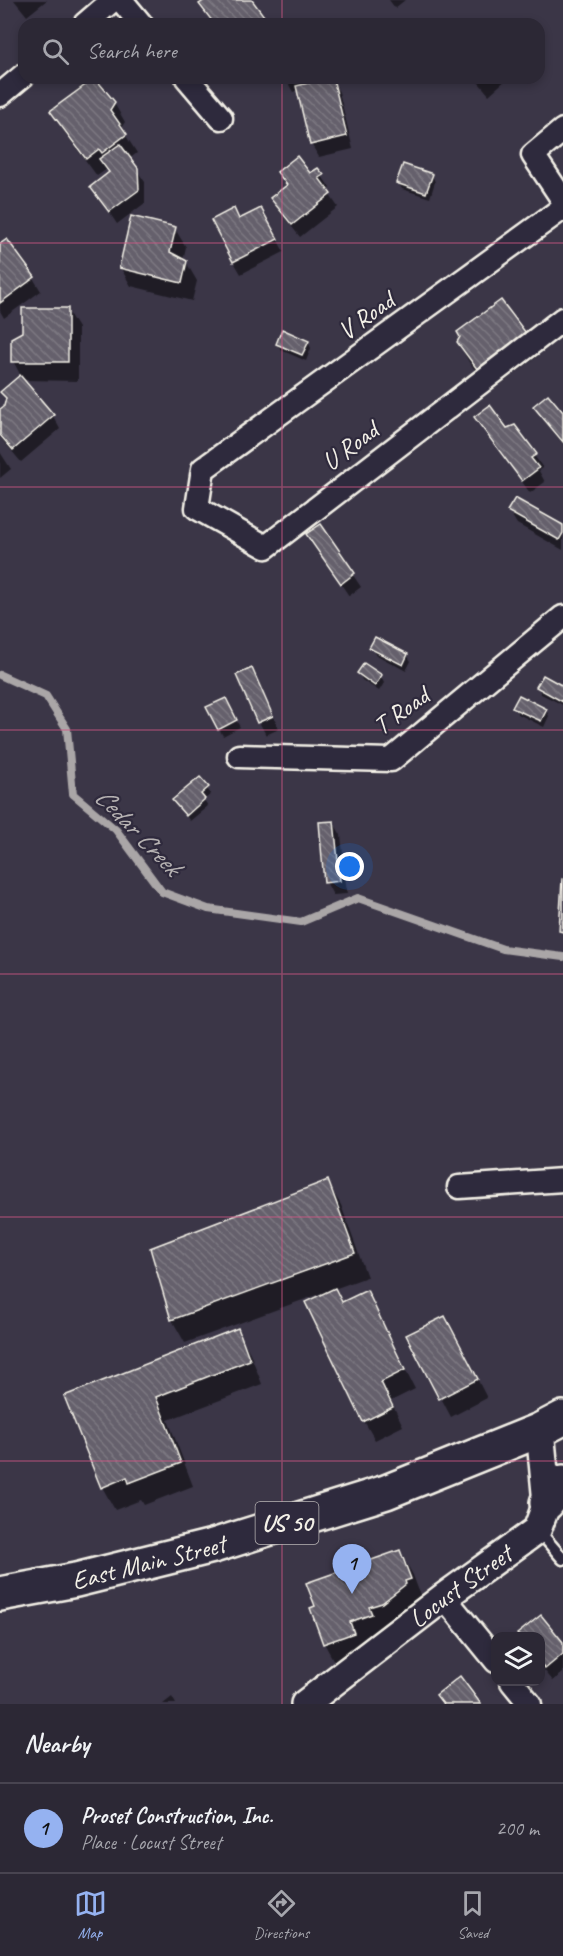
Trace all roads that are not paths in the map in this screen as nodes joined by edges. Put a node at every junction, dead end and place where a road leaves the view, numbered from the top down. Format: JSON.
{"nodes":[{"id":1,"x":113,"y":0,"type":"edge"},
{"id":2,"x":121,"y":0,"type":"edge"},
{"id":3,"x":92,"y":18,"type":"edge"},
{"id":4,"x":136,"y":18,"type":"edge"},
{"id":5,"x":18,"y":80,"type":"edge"},
{"id":6,"x":192,"y":84,"type":"edge"},
{"id":7,"x":0,"y":95,"type":"edge"},
{"id":8,"x":221,"y":118,"type":"dead end"},
{"id":9,"x":563,"y":130,"type":"edge"},
{"id":10,"x":563,"y":200,"type":"edge"},
{"id":11,"x":563,"y":208,"type":"edge"},
{"id":12,"x":563,"y":319,"type":"edge"},
{"id":13,"x":203,"y":469,"type":"joint"},
{"id":14,"x":563,"y":617,"type":"edge"},
{"id":15,"x":239,"y":756,"type":"dead end"},
{"id":16,"x":563,"y":1180,"type":"edge"},
{"id":17,"x":459,"y":1187,"type":"dead end"},
{"id":18,"x":551,"y":1424,"type":"edge"},
{"id":19,"x":549,"y":1505,"type":"edge"},
{"id":20,"x":563,"y":1559,"type":"edge"},
{"id":21,"x":0,"y":1594,"type":"edge"},
{"id":22,"x":444,"y":1597,"type":"junction"},
{"id":23,"x":491,"y":1656,"type":"edge"},
{"id":24,"x":515,"y":1686,"type":"edge"},
{"id":25,"x":305,"y":1704,"type":"edge"},
{"id":26,"x":530,"y":1704,"type":"edge"}],
"edges":[{"from":1,"to":3,"type":"street"},
{"from":2,"to":4,"type":"street"},
{"from":5,"to":7,"type":"street"},
{"from":6,"to":8,"type":"street"},
{"from":9,"to":10,"type":"street"},
{"from":11,"to":13,"type":"street","name":"V Road"},
{"from":12,"to":13,"type":"street","name":"U Road"},
{"from":14,"to":15,"type":"street","name":"T Road"},
{"from":16,"to":17,"type":"street"},
{"from":18,"to":19,"type":"street"},
{"from":18,"to":21,"type":"highway","name":"East Main Street","number":"US 50"},
{"from":19,"to":20,"type":"lane"},
{"from":19,"to":22,"type":"street","name":"Locust Street"},
{"from":22,"to":23,"type":"street"},
{"from":22,"to":25,"type":"street","name":"Locust Street"},
{"from":24,"to":26,"type":"street"}]}
